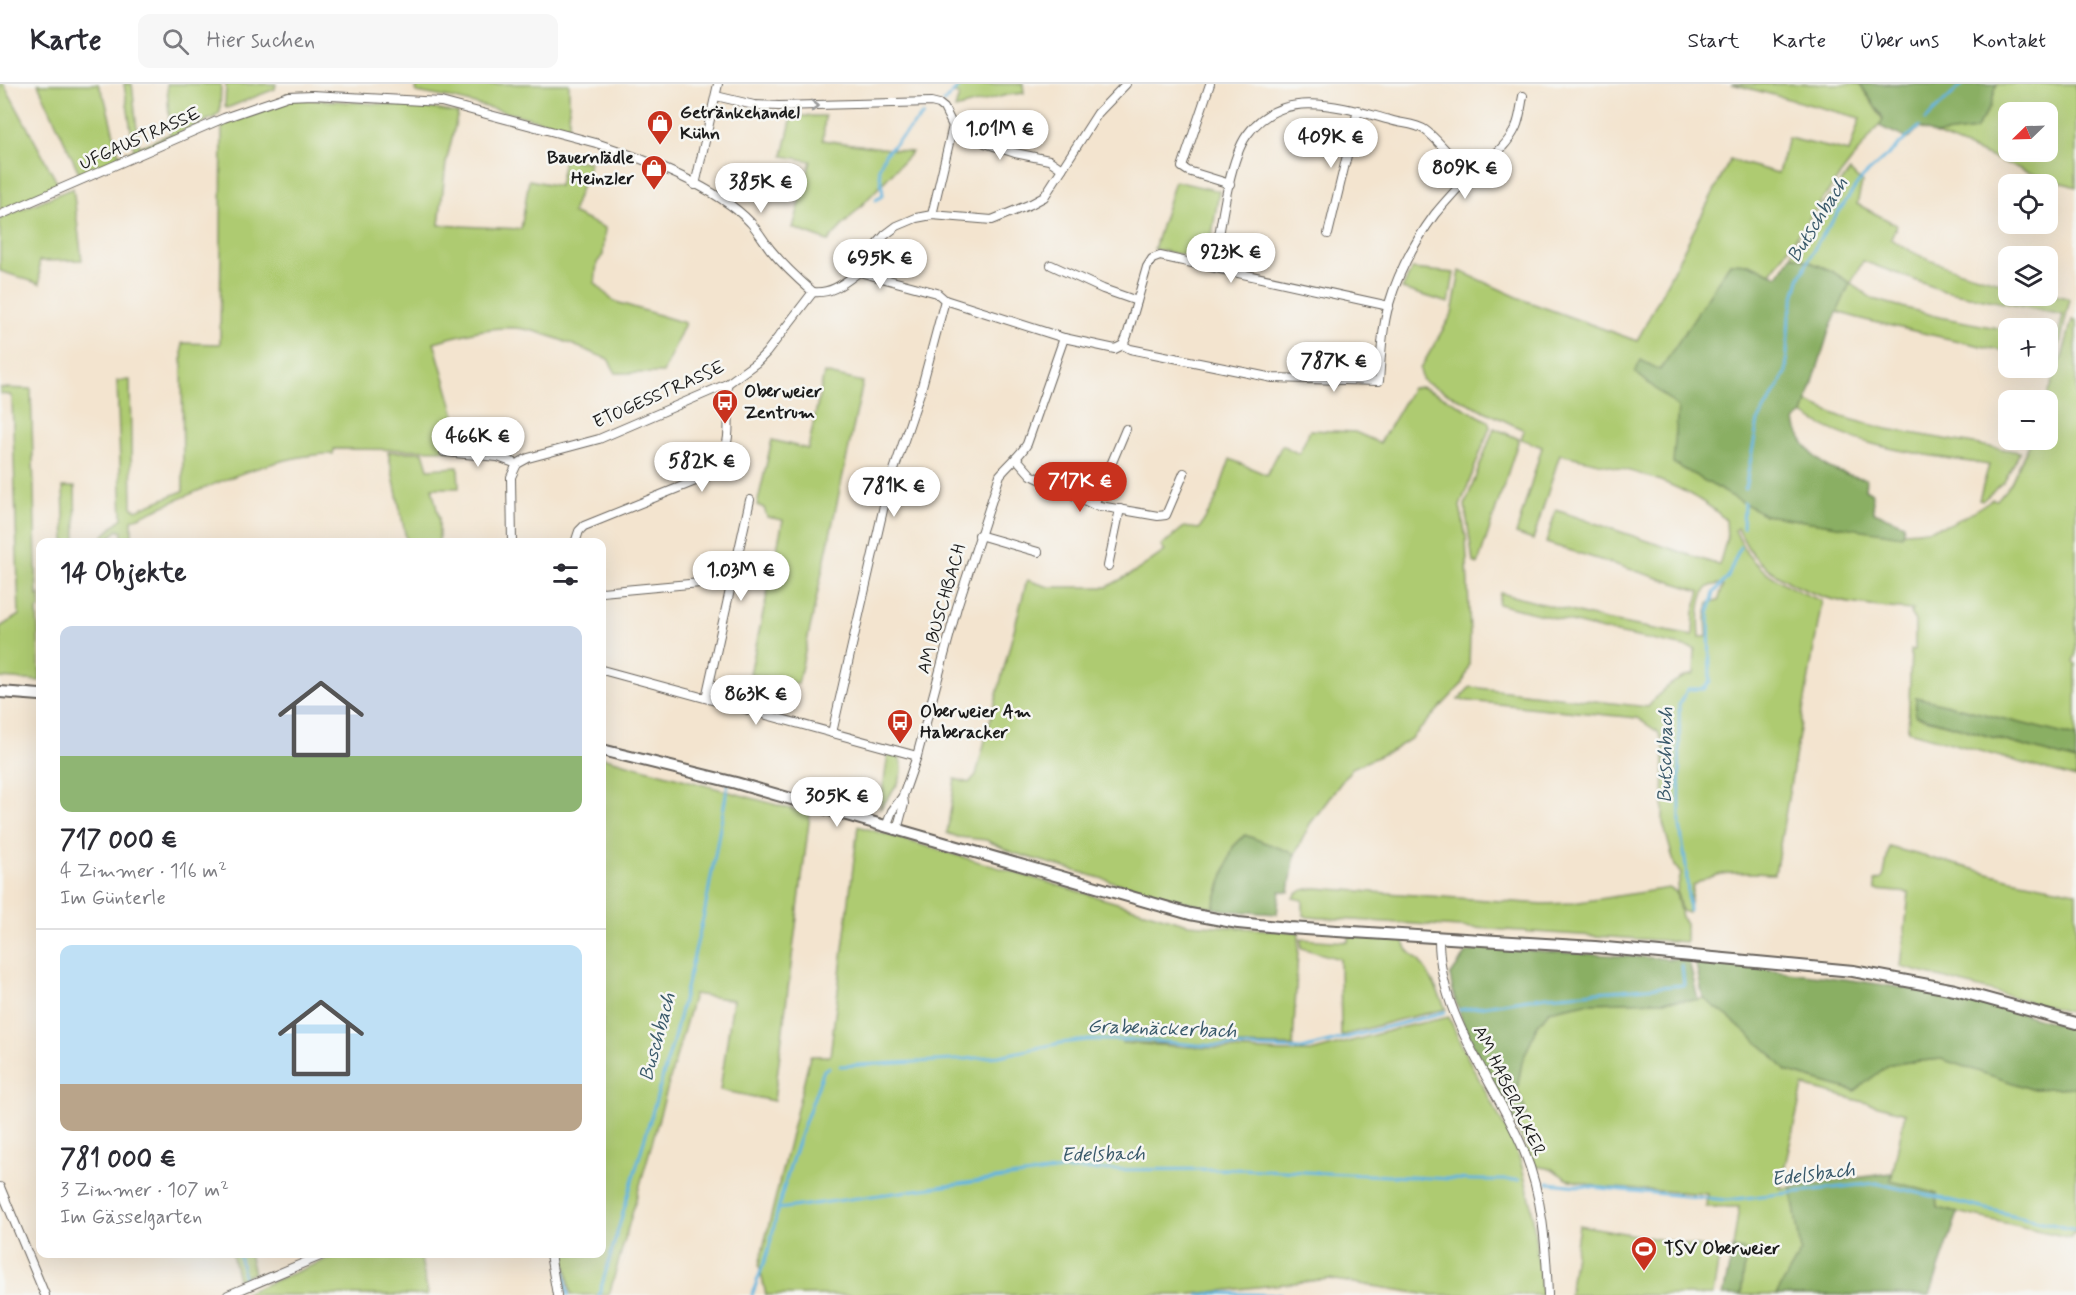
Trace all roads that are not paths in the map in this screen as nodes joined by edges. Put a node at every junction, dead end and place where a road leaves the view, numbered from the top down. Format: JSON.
{"nodes":[{"id":1,"x":718,"y":84,"type":"edge"},
{"id":2,"x":1126,"y":84,"type":"edge"},
{"id":3,"x":1209,"y":84,"type":"edge"},
{"id":4,"x":716,"y":96,"type":"junction"},
{"id":5,"x":1523,"y":96,"type":"dead end"},
{"id":6,"x":1358,"y":110,"type":"junction"},
{"id":7,"x":953,"y":126,"type":"junction"},
{"id":8,"x":1062,"y":169,"type":"junction"},
{"id":9,"x":1469,"y":177,"type":"junction"},
{"id":10,"x":1230,"y":184,"type":"junction"},
{"id":11,"x":695,"y":185,"type":"junction"},
{"id":12,"x":0,"y":215,"type":"edge"},
{"id":13,"x":932,"y":215,"type":"junction"},
{"id":14,"x":1328,"y":234,"type":"dead end"},
{"id":15,"x":1051,"y":265,"type":"dead end"},
{"id":16,"x":1214,"y":267,"type":"junction"},
{"id":17,"x":859,"y":272,"type":"junction"},
{"id":18,"x":813,"y":292,"type":"junction"},
{"id":19,"x":945,"y":300,"type":"junction"},
{"id":20,"x":1137,"y":301,"type":"junction"},
{"id":21,"x":1389,"y":306,"type":"junction"},
{"id":22,"x":1064,"y":338,"type":"junction"},
{"id":23,"x":1123,"y":345,"type":"junction"},
{"id":24,"x":726,"y":384,"type":"junction"},
{"id":25,"x":1126,"y":429,"type":"dead end"},
{"id":26,"x":444,"y":452,"type":"dead end"},
{"id":27,"x":1016,"y":458,"type":"junction"},
{"id":28,"x":517,"y":464,"type":"junction"},
{"id":29,"x":1184,"y":473,"type":"dead end"},
{"id":30,"x":750,"y":500,"type":"dead end"},
{"id":31,"x":1094,"y":505,"type":"junction"},
{"id":32,"x":1120,"y":509,"type":"junction"},
{"id":33,"x":979,"y":535,"type":"junction"},
{"id":34,"x":512,"y":538,"type":"edge"},
{"id":35,"x":577,"y":538,"type":"edge"},
{"id":36,"x":1038,"y":552,"type":"dead end"},
{"id":37,"x":1108,"y":566,"type":"dead end"},
{"id":38,"x":733,"y":580,"type":"junction"},
{"id":39,"x":606,"y":592,"type":"edge"},
{"id":40,"x":606,"y":671,"type":"edge"},
{"id":41,"x":0,"y":692,"type":"edge"},
{"id":42,"x":36,"y":695,"type":"edge"},
{"id":43,"x":706,"y":699,"type":"junction"},
{"id":44,"x":832,"y":733,"type":"junction"},
{"id":45,"x":606,"y":751,"type":"edge"},
{"id":46,"x":917,"y":756,"type":"junction"},
{"id":47,"x":891,"y":829,"type":"junction"},
{"id":48,"x":1438,"y":937,"type":"junction"},
{"id":49,"x":2076,"y":1023,"type":"edge"},
{"id":50,"x":0,"y":1187,"type":"edge"},
{"id":51,"x":316,"y":1258,"type":"edge"},
{"id":52,"x":551,"y":1258,"type":"edge"},
{"id":53,"x":45,"y":1295,"type":"edge"},
{"id":54,"x":228,"y":1295,"type":"edge"},
{"id":55,"x":557,"y":1295,"type":"edge"},
{"id":56,"x":1548,"y":1295,"type":"edge"}],
"edges":[{"from":1,"to":4,"type":"street"},
{"from":2,"to":8,"type":"street"},
{"from":3,"to":10,"type":"street"},
{"from":4,"to":7,"type":"street","one_way":true},
{"from":4,"to":11,"type":"street"},
{"from":5,"to":9,"type":"street"},
{"from":6,"to":9,"type":"street"},
{"from":6,"to":10,"type":"street"},
{"from":6,"to":14,"type":"street"},
{"from":7,"to":8,"type":"street"},
{"from":7,"to":13,"type":"street"},
{"from":8,"to":13,"type":"street"},
{"from":9,"to":21,"type":"street"},
{"from":10,"to":16,"type":"street"},
{"from":11,"to":12,"type":"street","name":"UFGAUSTRASSE"},
{"from":11,"to":18,"type":"street","name":"UFGAUSTRASSE"},
{"from":13,"to":17,"type":"street"},
{"from":15,"to":20,"type":"street"},
{"from":16,"to":20,"type":"street"},
{"from":16,"to":21,"type":"street"},
{"from":17,"to":18,"type":"street"},
{"from":17,"to":19,"type":"street"},
{"from":18,"to":24,"type":"street","name":"ETOGESSTRASSE"},
{"from":19,"to":22,"type":"street"},
{"from":19,"to":44,"type":"street"},
{"from":20,"to":23,"type":"street"},
{"from":21,"to":23,"type":"street"},
{"from":22,"to":23,"type":"street"},
{"from":22,"to":27,"type":"street","name":"AM BUSCHBACH"},
{"from":24,"to":28,"type":"street","name":"ETOGESSTRASSE"},
{"from":24,"to":35,"type":"street"},
{"from":25,"to":31,"type":"street"},
{"from":26,"to":28,"type":"street"},
{"from":27,"to":31,"type":"street"},
{"from":27,"to":33,"type":"street","name":"AM BUSCHBACH"},
{"from":28,"to":34,"type":"street"},
{"from":29,"to":32,"type":"street"},
{"from":30,"to":38,"type":"street"},
{"from":31,"to":32,"type":"street"},
{"from":32,"to":37,"type":"street"},
{"from":33,"to":36,"type":"street","name":"AM BUSCHBACH"},
{"from":33,"to":46,"type":"street","name":"AM BUSCHBACH"},
{"from":38,"to":39,"type":"street"},
{"from":38,"to":43,"type":"street"},
{"from":40,"to":43,"type":"street"},
{"from":41,"to":42,"type":"main road"},
{"from":43,"to":44,"type":"street"},
{"from":44,"to":46,"type":"street"},
{"from":45,"to":47,"type":"main road"},
{"from":46,"to":47,"type":"street","name":"AM BUSCHBACH"},
{"from":47,"to":48,"type":"main road"},
{"from":48,"to":49,"type":"main road"},
{"from":48,"to":56,"type":"street","name":"AM HABERACKER"},
{"from":50,"to":53,"type":"street"},
{"from":51,"to":54,"type":"street"},
{"from":52,"to":55,"type":"street"}]}
